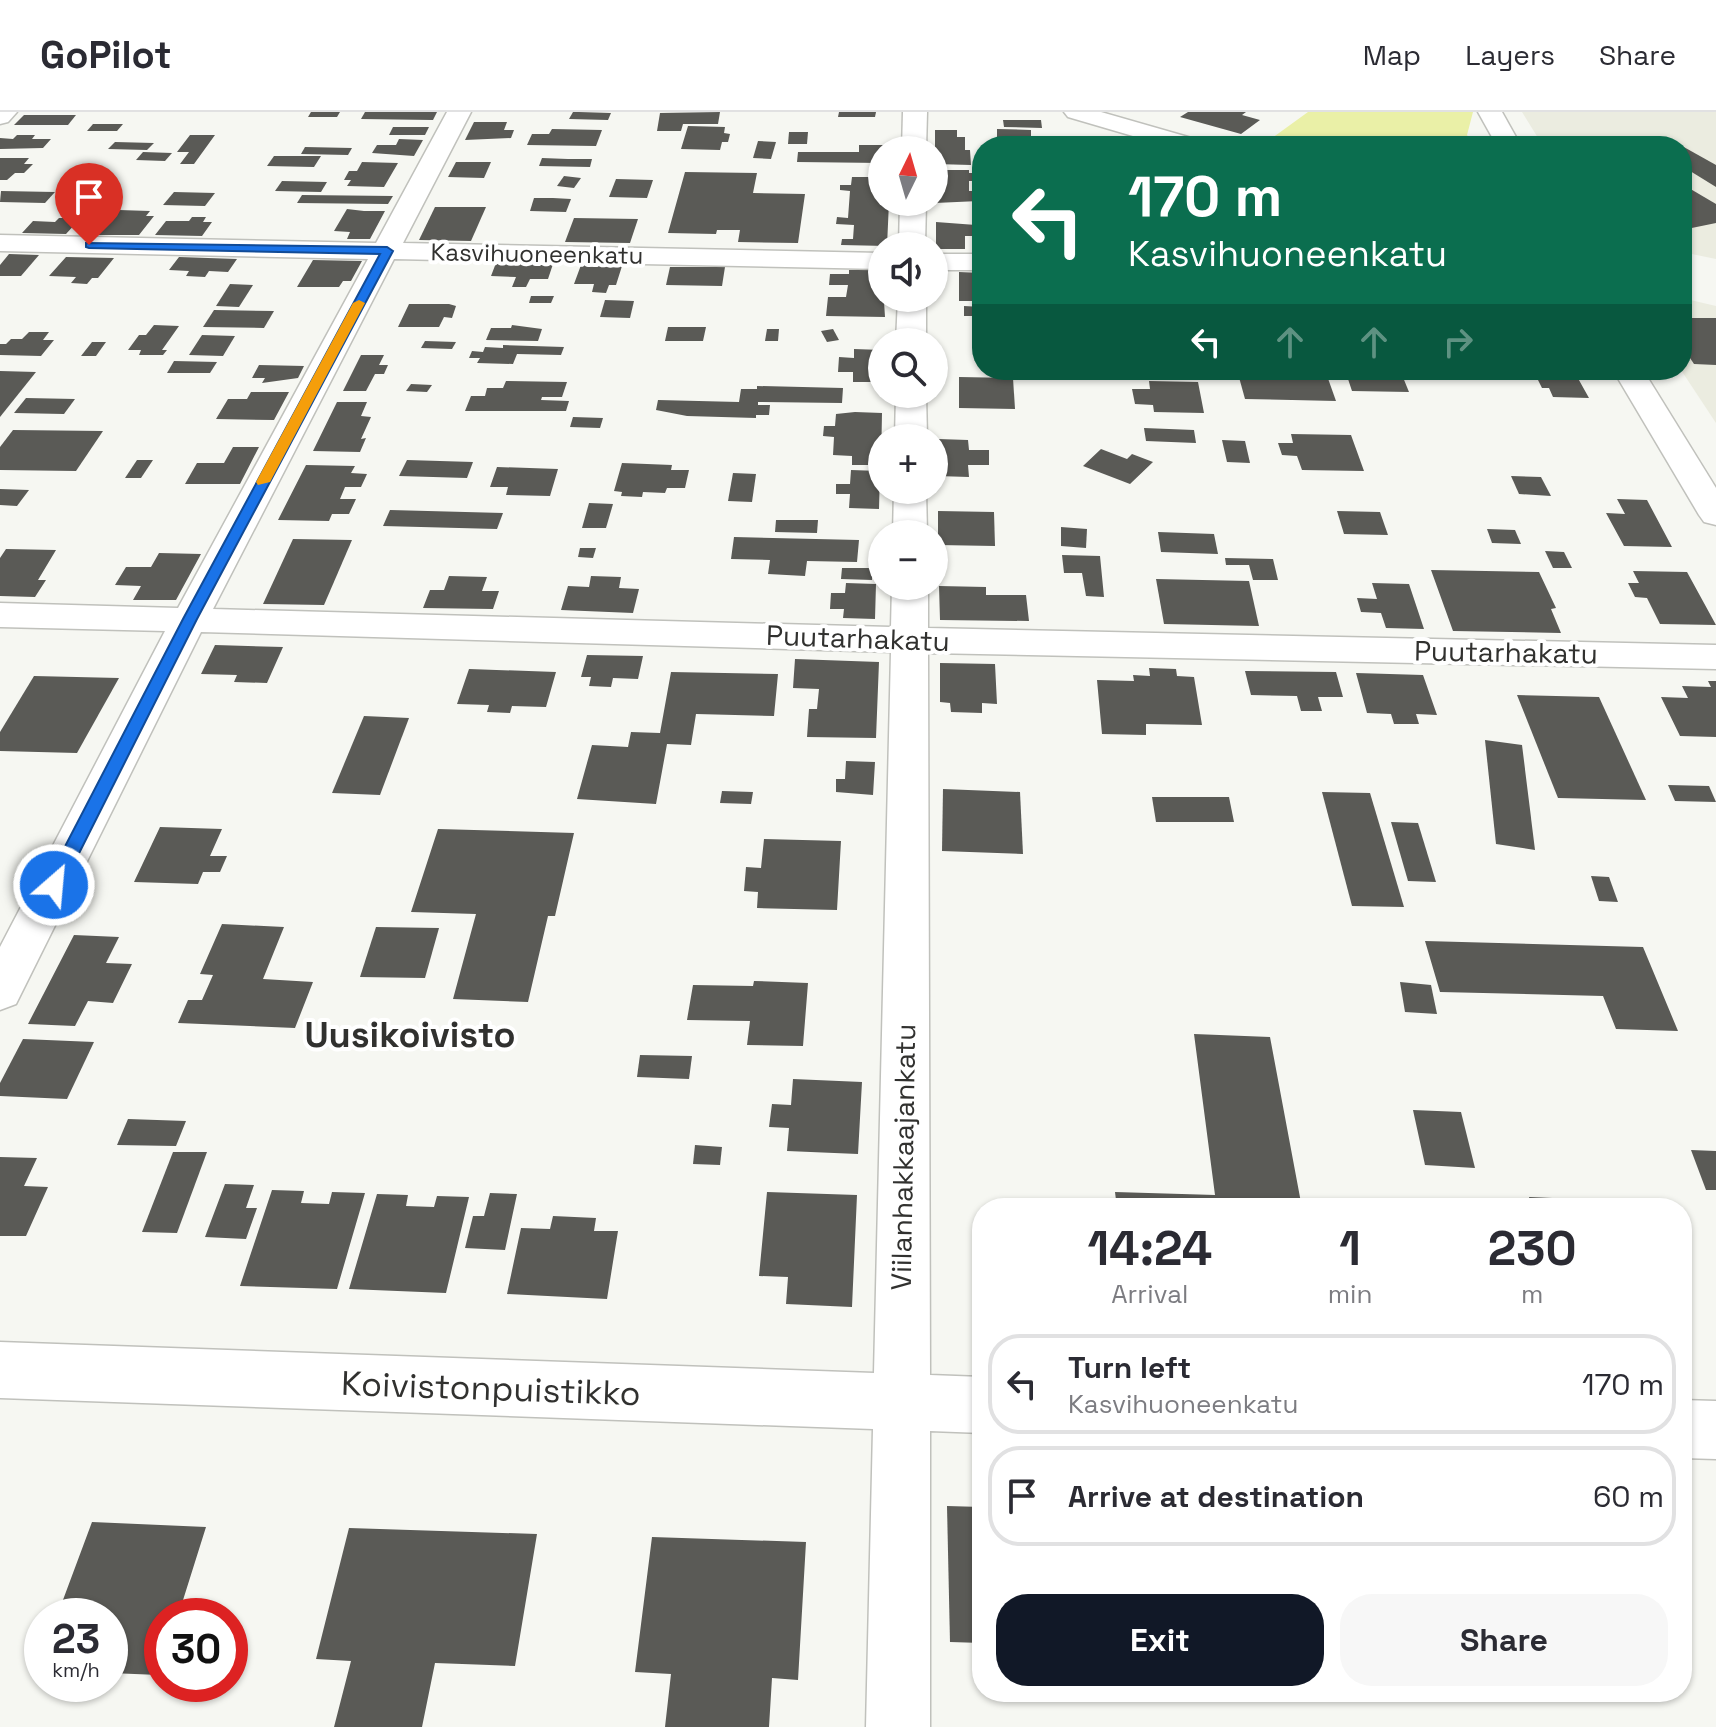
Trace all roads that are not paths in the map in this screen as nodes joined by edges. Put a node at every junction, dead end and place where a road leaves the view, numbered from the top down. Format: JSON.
{"nodes":[{"id":1,"x":5,"y":112,"type":"edge"},
{"id":2,"x":459,"y":112,"type":"edge"},
{"id":3,"x":915,"y":112,"type":"edge"},
{"id":4,"x":1076,"y":112,"type":"edge"},
{"id":5,"x":1490,"y":112,"type":"edge"},
{"id":6,"x":0,"y":117,"type":"edge"},
{"id":7,"x":914,"y":136,"type":"edge"},
{"id":8,"x":1159,"y":136,"type":"edge"},
{"id":9,"x":1503,"y":136,"type":"edge"},
{"id":10,"x":0,"y":243,"type":"edge"},
{"id":11,"x":387,"y":251,"type":"junction"},
{"id":12,"x":868,"y":261,"type":"edge"},
{"id":13,"x":948,"y":262,"type":"edge"},
{"id":14,"x":972,"y":262,"type":"edge"},
{"id":15,"x":1634,"y":380,"type":"edge"},
{"id":16,"x":1716,"y":515,"type":"edge"},
{"id":17,"x":910,"y":600,"type":"edge"},
{"id":18,"x":0,"y":615,"type":"edge"},
{"id":19,"x":190,"y":619,"type":"junction"},
{"id":20,"x":909,"y":640,"type":"junction"},
{"id":21,"x":1716,"y":657,"type":"edge"},
{"id":22,"x":0,"y":991,"type":"edge"},
{"id":23,"x":0,"y":1370,"type":"edge"},
{"id":24,"x":900,"y":1402,"type":"junction"},
{"id":25,"x":972,"y":1405,"type":"edge"},
{"id":26,"x":1692,"y":1429,"type":"edge"},
{"id":27,"x":1716,"y":1430,"type":"edge"},
{"id":28,"x":898,"y":1727,"type":"edge"}],
"edges":[{"from":1,"to":6,"type":"street"},
{"from":2,"to":11,"type":"street"},
{"from":3,"to":7,"type":"street"},
{"from":4,"to":8,"type":"street"},
{"from":5,"to":9,"type":"street"},
{"from":10,"to":11,"type":"street","name":"Kasvihuoneenkatu"},
{"from":11,"to":12,"type":"street","name":"Kasvihuoneenkatu"},
{"from":11,"to":19,"type":"street"},
{"from":13,"to":14,"type":"street"},
{"from":15,"to":16,"type":"street"},
{"from":17,"to":20,"type":"street","name":"Viilanhakkaajankatu"},
{"from":18,"to":19,"type":"street","name":"Puutarhakatu"},
{"from":19,"to":20,"type":"street","name":"Puutarhakatu"},
{"from":19,"to":22,"type":"street"},
{"from":20,"to":21,"type":"street","name":"Puutarhakatu"},
{"from":20,"to":24,"type":"street","name":"Viilanhakkaajankatu"},
{"from":23,"to":24,"type":"street","name":"Koivistonpuistikko"},
{"from":24,"to":25,"type":"street","name":"Koivistonpuistikko"},
{"from":24,"to":28,"type":"street","name":"Viilanhakkaajankatu"},
{"from":26,"to":27,"type":"street"}]}
